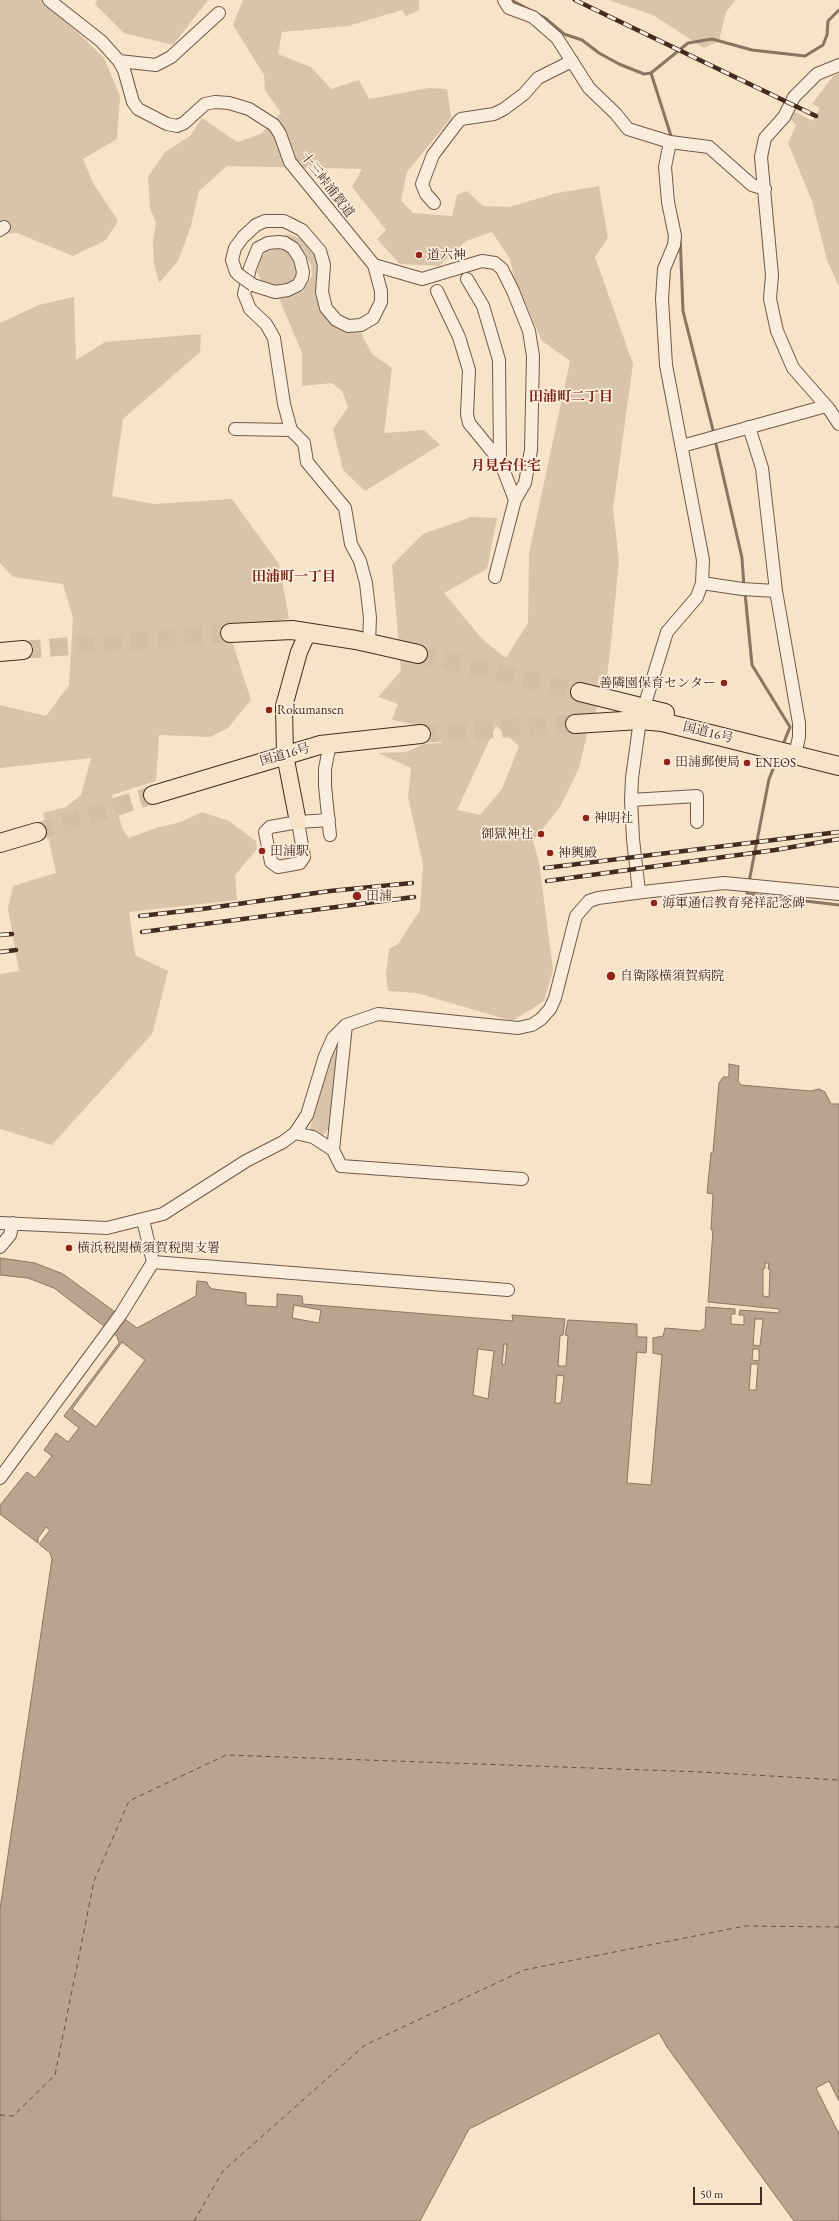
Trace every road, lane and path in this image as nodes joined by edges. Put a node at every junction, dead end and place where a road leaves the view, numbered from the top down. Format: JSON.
{"nodes":[{"id":1,"x":49,"y":0,"type":"edge"},
{"id":2,"x":504,"y":0,"type":"edge"},
{"id":3,"x":219,"y":13,"type":"dead end"},
{"id":4,"x":119,"y":60,"type":"junction"},
{"id":5,"x":572,"y":61,"type":"junction"},
{"id":6,"x":839,"y":65,"type":"edge"},
{"id":7,"x":670,"y":142,"type":"junction"},
{"id":8,"x":766,"y":189,"type":"junction"},
{"id":9,"x":434,"y":203,"type":"dead end"},
{"id":10,"x":374,"y":265,"type":"junction"},
{"id":11,"x":467,"y":279,"type":"dead end"},
{"id":12,"x":437,"y":291,"type":"dead end"},
{"id":13,"x":826,"y":406,"type":"junction"},
{"id":14,"x":839,"y":424,"type":"edge"},
{"id":15,"x":749,"y":427,"type":"junction"},
{"id":16,"x":236,"y":429,"type":"dead end"},
{"id":17,"x":290,"y":430,"type":"junction"},
{"id":18,"x":682,"y":446,"type":"junction"},
{"id":19,"x":500,"y":461,"type":"junction"},
{"id":20,"x":515,"y":500,"type":"junction"},
{"id":21,"x":495,"y":577,"type":"dead end"},
{"id":22,"x":702,"y":583,"type":"junction"},
{"id":23,"x":776,"y":591,"type":"junction"},
{"id":24,"x":308,"y":632,"type":"junction"},
{"id":25,"x":230,"y":633,"type":"tunnel mouth"},
{"id":26,"x":369,"y":642,"type":"junction"},
{"id":27,"x":23,"y":650,"type":"tunnel mouth"},
{"id":28,"x":0,"y":652,"type":"edge"},
{"id":29,"x":418,"y":654,"type":"tunnel mouth"},
{"id":30,"x":580,"y":692,"type":"tunnel mouth"},
{"id":31,"x":642,"y":714,"type":"junction"},
{"id":32,"x":575,"y":724,"type":"tunnel mouth"},
{"id":33,"x":421,"y":734,"type":"tunnel mouth"},
{"id":34,"x":330,"y":743,"type":"junction"},
{"id":35,"x":788,"y":748,"type":"junction"},
{"id":36,"x":286,"y":755,"type":"junction"},
{"id":37,"x":839,"y":755,"type":"edge"},
{"id":38,"x":839,"y":766,"type":"edge"},
{"id":39,"x":153,"y":795,"type":"tunnel mouth"},
{"id":40,"x":631,"y":800,"type":"junction"},
{"id":41,"x":328,"y":820,"type":"junction"},
{"id":42,"x":298,"y":822,"type":"joint"},
{"id":43,"x":697,"y":822,"type":"dead end"},
{"id":44,"x":37,"y":832,"type":"tunnel mouth"},
{"id":45,"x":330,"y":835,"type":"dead end"},
{"id":46,"x":0,"y":843,"type":"edge"},
{"id":47,"x":639,"y":892,"type":"junction"},
{"id":48,"x":839,"y":894,"type":"edge"},
{"id":49,"x":346,"y":1025,"type":"junction"},
{"id":50,"x":295,"y":1133,"type":"junction"},
{"id":51,"x":333,"y":1150,"type":"junction"},
{"id":52,"x":522,"y":1179,"type":"dead end"},
{"id":53,"x":143,"y":1220,"type":"junction"},
{"id":54,"x":0,"y":1223,"type":"edge"},
{"id":55,"x":13,"y":1223,"type":"junction"},
{"id":56,"x":0,"y":1247,"type":"edge"},
{"id":57,"x":153,"y":1262,"type":"junction"},
{"id":58,"x":508,"y":1290,"type":"dead end"},
{"id":59,"x":0,"y":1478,"type":"edge"}],
"edges":[{"from":1,"to":4,"type":"street","name":"十三峠浦賀道"},
{"from":2,"to":5,"type":"street"},
{"from":3,"to":4,"type":"street"},
{"from":4,"to":10,"type":"street","name":"十三峠浦賀道"},
{"from":5,"to":7,"type":"street"},
{"from":5,"to":9,"type":"street"},
{"from":6,"to":8,"type":"street"},
{"from":7,"to":8,"type":"street"},
{"from":7,"to":18,"type":"street"},
{"from":8,"to":13,"type":"street"},
{"from":10,"to":17,"type":"street","bridge":true},
{"from":10,"to":20,"type":"street"},
{"from":11,"to":19,"type":"street"},
{"from":12,"to":19,"type":"street"},
{"from":13,"to":14,"type":"street"},
{"from":13,"to":15,"type":"street"},
{"from":15,"to":18,"type":"street"},
{"from":15,"to":23,"type":"street"},
{"from":16,"to":17,"type":"street"},
{"from":17,"to":26,"type":"street"},
{"from":18,"to":22,"type":"street"},
{"from":19,"to":20,"type":"street"},
{"from":20,"to":21,"type":"street"},
{"from":22,"to":23,"type":"street"},
{"from":22,"to":31,"type":"street"},
{"from":23,"to":35,"type":"street"},
{"from":24,"to":25,"type":"highway"},
{"from":24,"to":26,"type":"highway"},
{"from":24,"to":36,"type":"main road"},
{"from":26,"to":29,"type":"highway"},
{"from":27,"to":28,"type":"highway"},
{"from":30,"to":31,"type":"highway","name":"国道16号"},
{"from":31,"to":32,"type":"highway","name":"国道16号"},
{"from":31,"to":35,"type":"highway","name":"国道16号"},
{"from":31,"to":40,"type":"street"},
{"from":33,"to":34,"type":"highway","name":"国道16号"},
{"from":34,"to":36,"type":"highway","name":"国道16号"},
{"from":34,"to":41,"type":"street"},
{"from":35,"to":37,"type":"highway","name":"国道16号"},
{"from":35,"to":38,"type":"highway","name":"国道16号"},
{"from":36,"to":39,"type":"highway","name":"国道16号"},
{"from":36,"to":42,"type":"main road"},
{"from":40,"to":43,"type":"street"},
{"from":40,"to":47,"type":"street"},
{"from":41,"to":42,"type":"street"},
{"from":41,"to":45,"type":"street"},
{"from":44,"to":46,"type":"highway"},
{"from":47,"to":48,"type":"street"},
{"from":47,"to":49,"type":"street"},
{"from":49,"to":50,"type":"street"},
{"from":49,"to":51,"type":"street"},
{"from":50,"to":51,"type":"street"},
{"from":50,"to":53,"type":"street"},
{"from":51,"to":52,"type":"street"},
{"from":53,"to":55,"type":"street"},
{"from":53,"to":57,"type":"street"},
{"from":54,"to":55,"type":"street"},
{"from":55,"to":56,"type":"street"},
{"from":57,"to":58,"type":"street"},
{"from":57,"to":59,"type":"street"}]}
